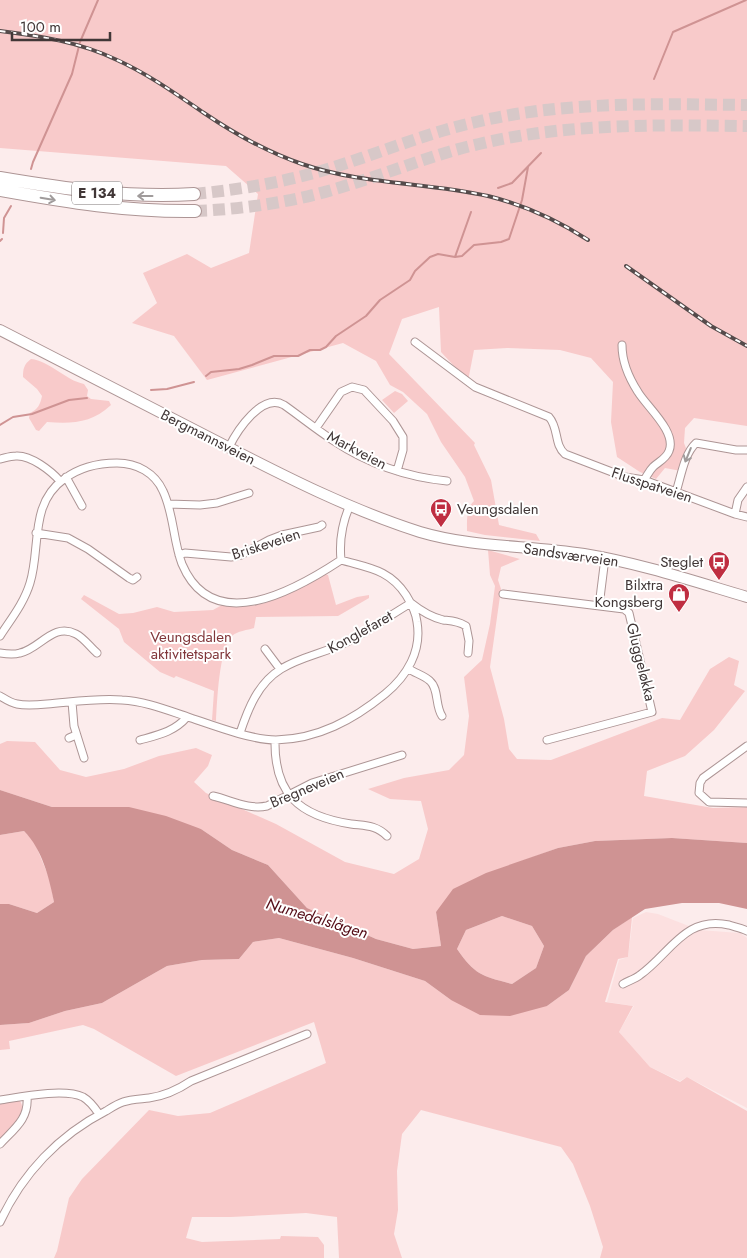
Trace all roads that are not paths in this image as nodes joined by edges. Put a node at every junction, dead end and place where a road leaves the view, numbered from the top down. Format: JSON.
{"nodes":[{"id":1,"x":0,"y":178,"type":"edge"},
{"id":2,"x":0,"y":190,"type":"edge"},
{"id":3,"x":194,"y":194,"type":"tunnel mouth"},
{"id":4,"x":195,"y":212,"type":"tunnel mouth"},
{"id":5,"x":0,"y":330,"type":"edge"},
{"id":6,"x":415,"y":342,"type":"dead end"},
{"id":7,"x":622,"y":345,"type":"dead end"},
{"id":8,"x":316,"y":428,"type":"junction"},
{"id":9,"x":229,"y":447,"type":"junction"},
{"id":10,"x":747,"y":450,"type":"edge"},
{"id":11,"x":0,"y":459,"type":"edge"},
{"id":12,"x":398,"y":471,"type":"junction"},
{"id":13,"x":63,"y":479,"type":"junction"},
{"id":14,"x":644,"y":480,"type":"junction"},
{"id":15,"x":447,"y":481,"type":"dead end"},
{"id":16,"x":747,"y":488,"type":"edge"},
{"id":17,"x":676,"y":492,"type":"junction"},
{"id":18,"x":249,"y":493,"type":"dead end"},
{"id":19,"x":168,"y":504,"type":"junction"},
{"id":20,"x":350,"y":505,"type":"junction"},
{"id":21,"x":82,"y":506,"type":"dead end"},
{"id":22,"x":735,"y":514,"type":"junction"},
{"id":23,"x":747,"y":516,"type":"edge"},
{"id":24,"x":322,"y":525,"type":"dead end"},
{"id":25,"x":422,"y":532,"type":"joint"},
{"id":26,"x":36,"y":533,"type":"junction"},
{"id":27,"x":179,"y":555,"type":"junction"},
{"id":28,"x":605,"y":558,"type":"junction"},
{"id":29,"x":342,"y":560,"type":"junction"},
{"id":30,"x":137,"y":577,"type":"dead end"},
{"id":31,"x":503,"y":594,"type":"dead end"},
{"id":32,"x":747,"y":597,"type":"edge"},
{"id":33,"x":411,"y":603,"type":"junction"},
{"id":34,"x":599,"y":606,"type":"junction"},
{"id":35,"x":0,"y":636,"type":"edge"},
{"id":36,"x":265,"y":649,"type":"dead end"},
{"id":37,"x":468,"y":652,"type":"dead end"},
{"id":38,"x":0,"y":653,"type":"edge"},
{"id":39,"x":97,"y":653,"type":"dead end"},
{"id":40,"x":280,"y":669,"type":"junction"},
{"id":41,"x":409,"y":669,"type":"junction"},
{"id":42,"x":0,"y":696,"type":"edge"},
{"id":43,"x":72,"y":702,"type":"junction"},
{"id":44,"x":187,"y":716,"type":"junction"},
{"id":45,"x":442,"y":716,"type":"dead end"},
{"id":46,"x":240,"y":733,"type":"junction"},
{"id":47,"x":140,"y":740,"type":"dead end"},
{"id":48,"x":275,"y":740,"type":"junction"},
{"id":49,"x":547,"y":740,"type":"dead end"},
{"id":50,"x":747,"y":746,"type":"edge"},
{"id":51,"x":402,"y":755,"type":"dead end"},
{"id":52,"x":84,"y":758,"type":"dead end"},
{"id":53,"x":288,"y":795,"type":"junction"},
{"id":54,"x":212,"y":796,"type":"dead end"},
{"id":55,"x":747,"y":803,"type":"edge"},
{"id":56,"x":387,"y":836,"type":"dead end"},
{"id":57,"x":747,"y":932,"type":"edge"},
{"id":58,"x":623,"y":984,"type":"dead end"},
{"id":59,"x":308,"y":1034,"type":"dead end"},
{"id":60,"x":27,"y":1097,"type":"junction"},
{"id":61,"x":0,"y":1100,"type":"edge"},
{"id":62,"x":99,"y":1114,"type":"junction"},
{"id":63,"x":0,"y":1144,"type":"edge"},
{"id":64,"x":0,"y":1222,"type":"edge"}],
"edges":[{"from":3,"to":1,"type":"highway","number":"E 134","one_way":true},
{"from":2,"to":4,"type":"highway","number":"E 134","one_way":true},
{"from":5,"to":9,"type":"main road","name":"Bergmannsveien"},
{"from":6,"to":14,"type":"street","name":"Flusspatveien"},
{"from":7,"to":14,"type":"street"},
{"from":8,"to":9,"type":"street","name":"Markveien"},
{"from":8,"to":12,"type":"street","name":"Markveien"},
{"from":8,"to":12,"type":"street","name":"Markveien"},
{"from":9,"to":20,"type":"main road","name":"Bergmannsveien"},
{"from":10,"to":17,"type":"street","one_way":true},
{"from":11,"to":13,"type":"street"},
{"from":12,"to":15,"type":"street","name":"Markveien"},
{"from":13,"to":19,"type":"street"},
{"from":13,"to":21,"type":"street"},
{"from":13,"to":26,"type":"street"},
{"from":14,"to":17,"type":"street","name":"Flusspatveien"},
{"from":16,"to":22,"type":"street"},
{"from":17,"to":22,"type":"street","name":"Flusspatveien"},
{"from":18,"to":19,"type":"street"},
{"from":19,"to":27,"type":"street"},
{"from":20,"to":25,"type":"main road","name":"Bergmannsveien"},
{"from":20,"to":29,"type":"street"},
{"from":22,"to":23,"type":"street","name":"Flusspatveien"},
{"from":24,"to":27,"type":"street","name":"Briskeveien"},
{"from":25,"to":28,"type":"main road","name":"Sandsværveien"},
{"from":26,"to":30,"type":"street"},
{"from":26,"to":35,"type":"street"},
{"from":27,"to":29,"type":"street"},
{"from":28,"to":32,"type":"main road","name":"Sandsværveien"},
{"from":28,"to":34,"type":"street"},
{"from":29,"to":33,"type":"street"},
{"from":31,"to":34,"type":"street"},
{"from":33,"to":37,"type":"street"},
{"from":33,"to":40,"type":"street","name":"Konglefaret"},
{"from":33,"to":41,"type":"street"},
{"from":34,"to":49,"type":"street","name":"Gluggeløkka"},
{"from":36,"to":40,"type":"street"},
{"from":38,"to":39,"type":"street"},
{"from":40,"to":46,"type":"street","name":"Konglefaret"},
{"from":41,"to":45,"type":"street"},
{"from":41,"to":48,"type":"street"},
{"from":42,"to":43,"type":"street"},
{"from":43,"to":44,"type":"street"},
{"from":43,"to":52,"type":"street"},
{"from":44,"to":46,"type":"street"},
{"from":44,"to":47,"type":"street"},
{"from":46,"to":48,"type":"street"},
{"from":48,"to":53,"type":"street"},
{"from":50,"to":55,"type":"street"},
{"from":51,"to":53,"type":"street","name":"Bregneveien"},
{"from":53,"to":54,"type":"street","name":"Bregneveien"},
{"from":53,"to":56,"type":"street"},
{"from":57,"to":58,"type":"street"},
{"from":59,"to":62,"type":"street"},
{"from":60,"to":61,"type":"street"},
{"from":60,"to":62,"type":"street"},
{"from":60,"to":63,"type":"street"},
{"from":62,"to":64,"type":"street"}]}
